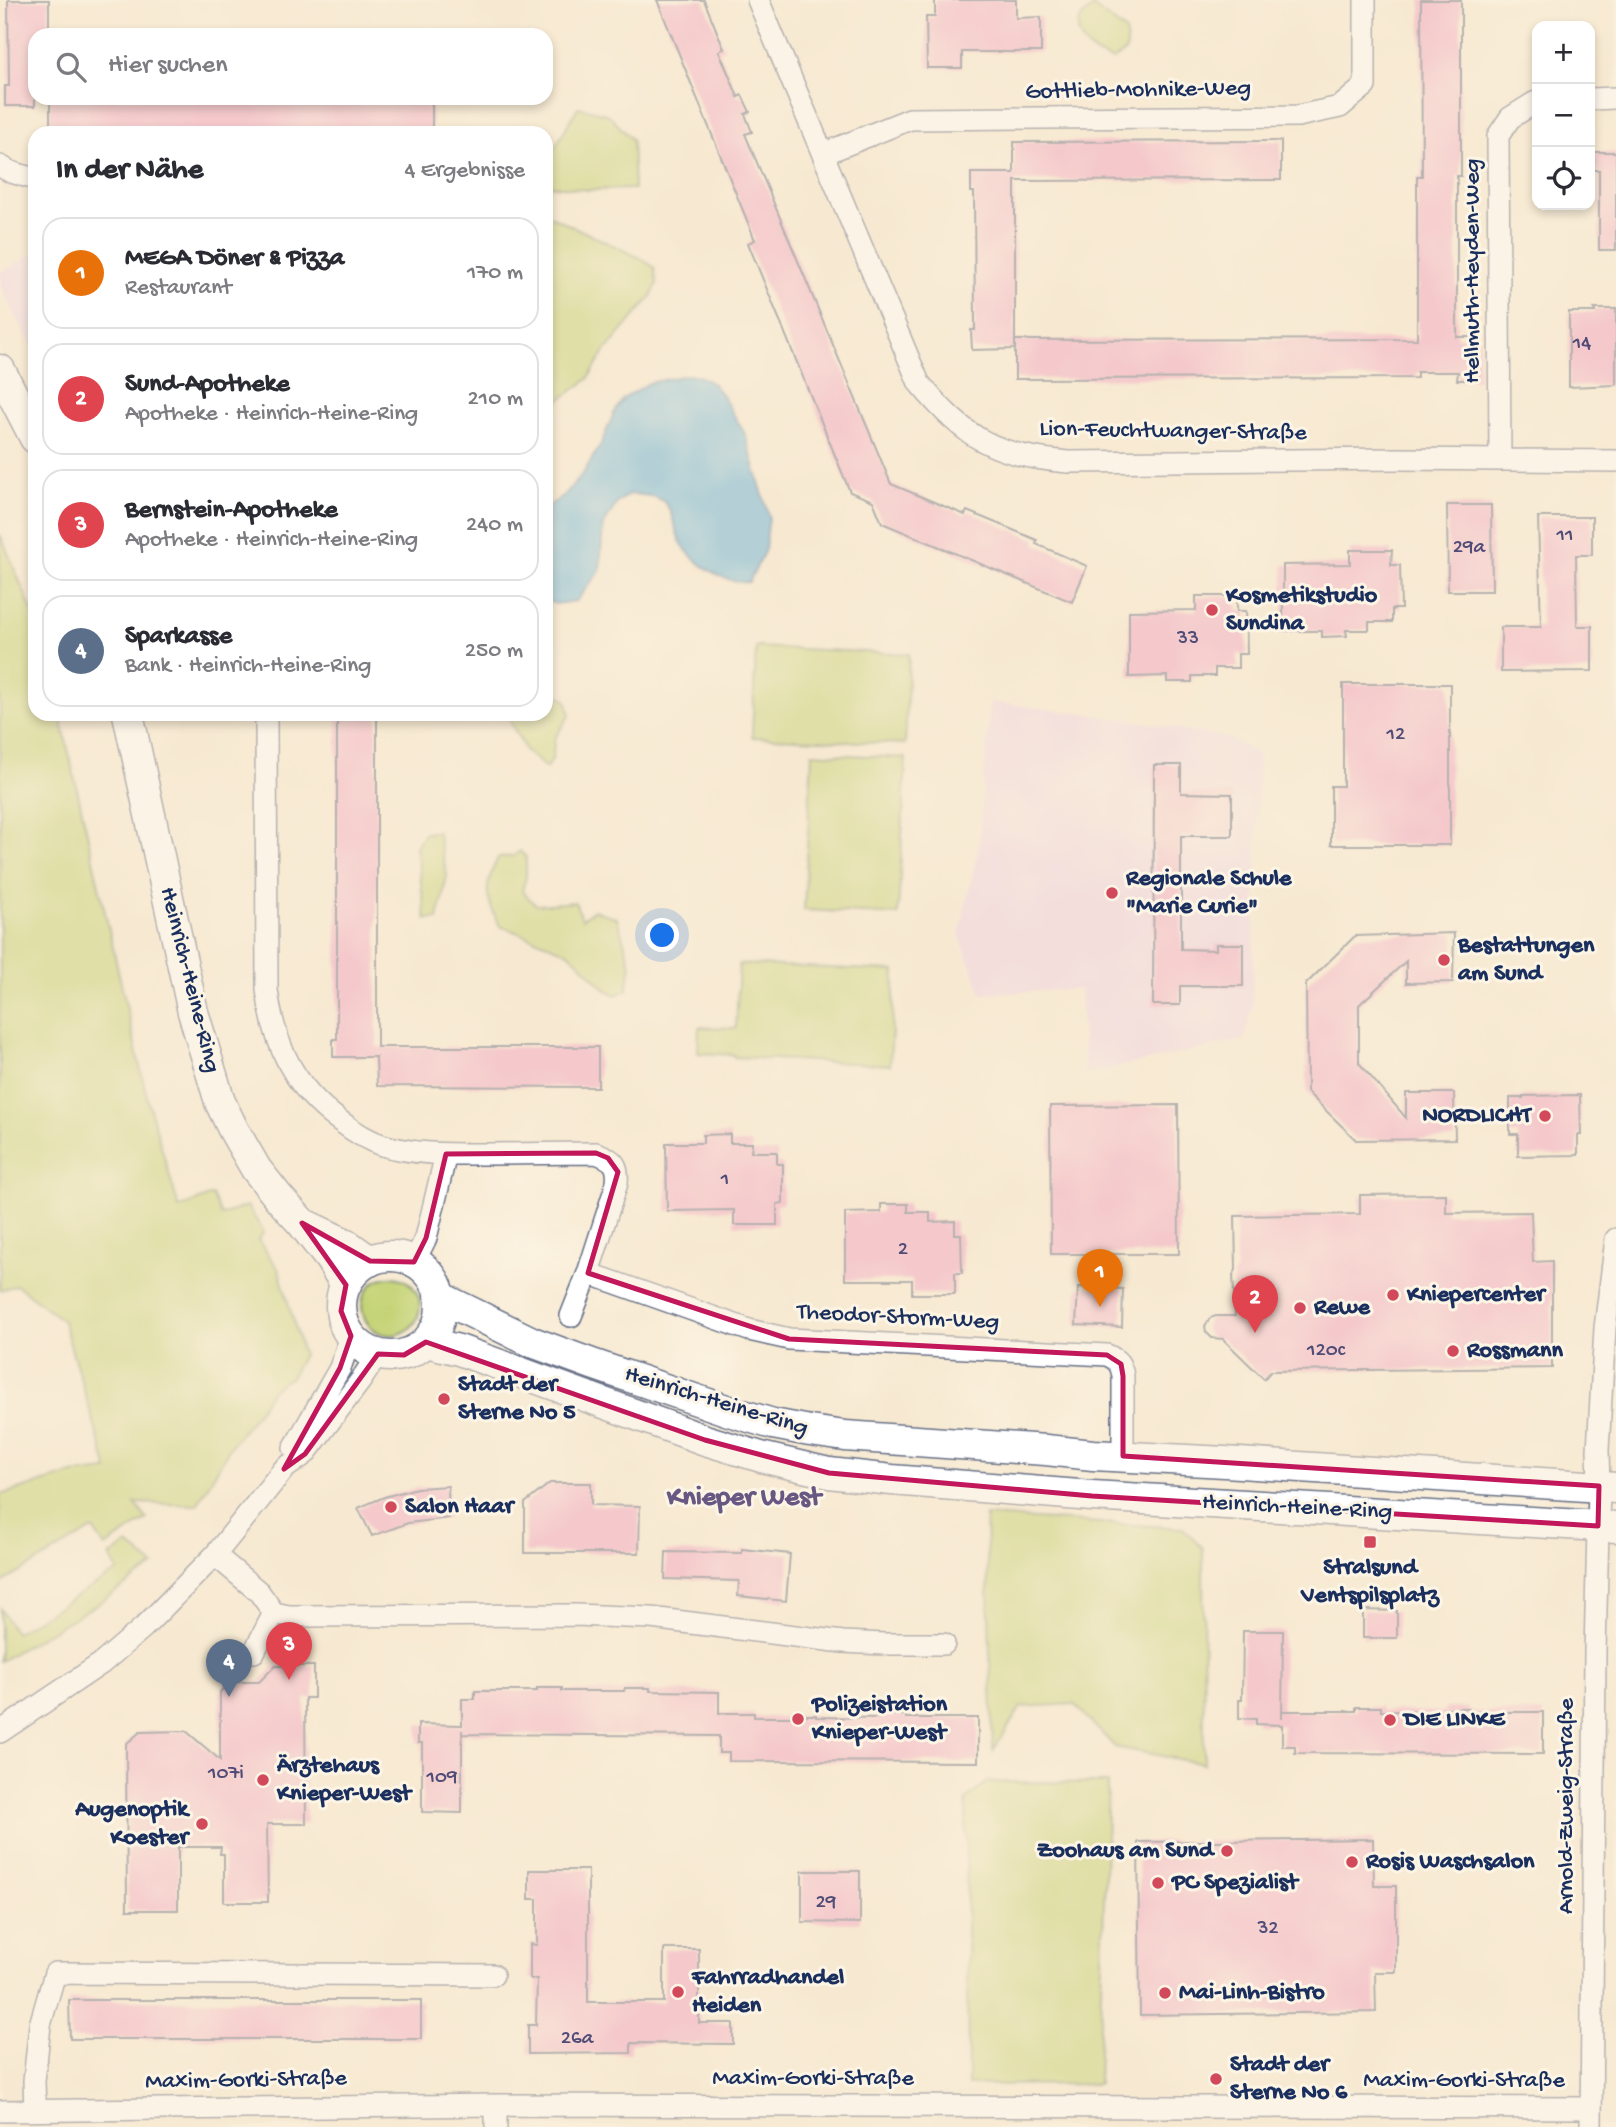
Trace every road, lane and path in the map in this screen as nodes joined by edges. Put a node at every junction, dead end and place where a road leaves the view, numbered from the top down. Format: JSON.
{"nodes":[{"id":1,"x":758,"y":0,"type":"edge"},
{"id":2,"x":1365,"y":0,"type":"edge"},
{"id":3,"x":1616,"y":98,"type":"edge"},
{"id":4,"x":1595,"y":99,"type":"edge"},
{"id":5,"x":1532,"y":105,"type":"edge"},
{"id":6,"x":823,"y":154,"type":"junction"},
{"id":7,"x":0,"y":166,"type":"edge"},
{"id":8,"x":28,"y":177,"type":"edge"},
{"id":9,"x":0,"y":370,"type":"edge"},
{"id":10,"x":28,"y":424,"type":"edge"},
{"id":11,"x":1500,"y":460,"type":"junction"},
{"id":12,"x":1616,"y":461,"type":"edge"},
{"id":13,"x":130,"y":721,"type":"edge"},
{"id":14,"x":266,"y":721,"type":"edge"},
{"id":15,"x":446,"y":1154,"type":"junction"},
{"id":16,"x":303,"y":1223,"type":"junction"},
{"id":17,"x":1616,"y":1239,"type":"edge"},
{"id":18,"x":370,"y":1261,"type":"junction"},
{"id":19,"x":414,"y":1262,"type":"junction"},
{"id":20,"x":588,"y":1273,"type":"junction"},
{"id":21,"x":346,"y":1285,"type":"junction"},
{"id":22,"x":439,"y":1294,"type":"junction"},
{"id":23,"x":571,"y":1316,"type":"dead end"},
{"id":24,"x":351,"y":1336,"type":"junction"},
{"id":25,"x":426,"y":1342,"type":"junction"},
{"id":26,"x":378,"y":1354,"type":"junction"},
{"id":27,"x":1609,"y":1355,"type":"edge"},
{"id":28,"x":1093,"y":1455,"type":"junction"},
{"id":29,"x":1123,"y":1456,"type":"junction"},
{"id":30,"x":285,"y":1469,"type":"junction"},
{"id":31,"x":940,"y":1484,"type":"junction"},
{"id":32,"x":978,"y":1486,"type":"junction"},
{"id":33,"x":1607,"y":1487,"type":"edge"},
{"id":34,"x":1607,"y":1526,"type":"edge"},
{"id":35,"x":215,"y":1555,"type":"junction"},
{"id":36,"x":274,"y":1613,"type":"junction"},
{"id":37,"x":944,"y":1644,"type":"dead end"},
{"id":38,"x":254,"y":1652,"type":"dead end"},
{"id":39,"x":0,"y":1732,"type":"edge"},
{"id":40,"x":493,"y":1975,"type":"dead end"},
{"id":41,"x":496,"y":2105,"type":"junction"},
{"id":42,"x":36,"y":2110,"type":"junction"},
{"id":43,"x":0,"y":2111,"type":"edge"},
{"id":44,"x":957,"y":2116,"type":"edge"},
{"id":45,"x":1591,"y":2117,"type":"edge"},
{"id":46,"x":496,"y":2127,"type":"edge"}],
"edges":[{"from":1,"to":6,"type":"street","name":"Lion-Feuchtwanger-Straße"},
{"from":2,"to":6,"type":"street","name":"Gottlieb-Mohnike-Weg"},
{"from":3,"to":4,"type":"street"},
{"from":5,"to":11,"type":"street","name":"Hellmuth-Heyden-Weg"},
{"from":6,"to":11,"type":"street","name":"Lion-Feuchtwanger-Straße"},
{"from":7,"to":8,"type":"street"},
{"from":9,"to":10,"type":"main road"},
{"from":11,"to":12,"type":"street","name":"Lion-Feuchtwanger-Straße"},
{"from":13,"to":16,"type":"main road","name":"Heinrich-Heine-Ring"},
{"from":14,"to":15,"type":"street"},
{"from":15,"to":19,"type":"street"},
{"from":15,"to":20,"type":"street"},
{"from":16,"to":18,"type":"main road","name":"Heinrich-Heine-Ring"},
{"from":16,"to":21,"type":"main road","name":"Heinrich-Heine-Ring"},
{"from":17,"to":27,"type":"street","name":"Arnold-Zweig-Straße"},
{"from":18,"to":19,"type":"main road"},
{"from":18,"to":21,"type":"main road"},
{"from":19,"to":22,"type":"main road"},
{"from":20,"to":23,"type":"street"},
{"from":20,"to":29,"type":"street","name":"Theodor-Storm-Weg"},
{"from":21,"to":24,"type":"main road"},
{"from":22,"to":25,"type":"main road"},
{"from":22,"to":28,"type":"main road","name":"Heinrich-Heine-Ring"},
{"from":24,"to":26,"type":"main road"},
{"from":24,"to":30,"type":"street"},
{"from":25,"to":26,"type":"main road"},
{"from":25,"to":31,"type":"main road","name":"Heinrich-Heine-Ring"},
{"from":26,"to":30,"type":"street"},
{"from":27,"to":33,"type":"street","name":"Arnold-Zweig-Straße"},
{"from":28,"to":29,"type":"main road","name":"Heinrich-Heine-Ring"},
{"from":28,"to":31,"type":"main road","name":"Heinrich-Heine-Ring"},
{"from":29,"to":32,"type":"main road","name":"Heinrich-Heine-Ring"},
{"from":29,"to":33,"type":"main road","name":"Heinrich-Heine-Ring"},
{"from":30,"to":35,"type":"street"},
{"from":31,"to":32,"type":"main road","name":"Heinrich-Heine-Ring"},
{"from":32,"to":34,"type":"main road","name":"Heinrich-Heine-Ring"},
{"from":33,"to":34,"type":"street","name":"Arnold-Zweig-Straße"},
{"from":34,"to":45,"type":"street","name":"Arnold-Zweig-Straße"},
{"from":35,"to":36,"type":"street"},
{"from":35,"to":39,"type":"street"},
{"from":36,"to":37,"type":"street"},
{"from":36,"to":38,"type":"street"},
{"from":40,"to":42,"type":"street"},
{"from":41,"to":42,"type":"street","name":"Maxim-Gorki-Straße"},
{"from":41,"to":44,"type":"street","name":"Maxim-Gorki-Straße"},
{"from":41,"to":46,"type":"street"},
{"from":42,"to":43,"type":"street","name":"Maxim-Gorki-Straße"},
{"from":44,"to":45,"type":"street","name":"Maxim-Gorki-Straße"}]}
